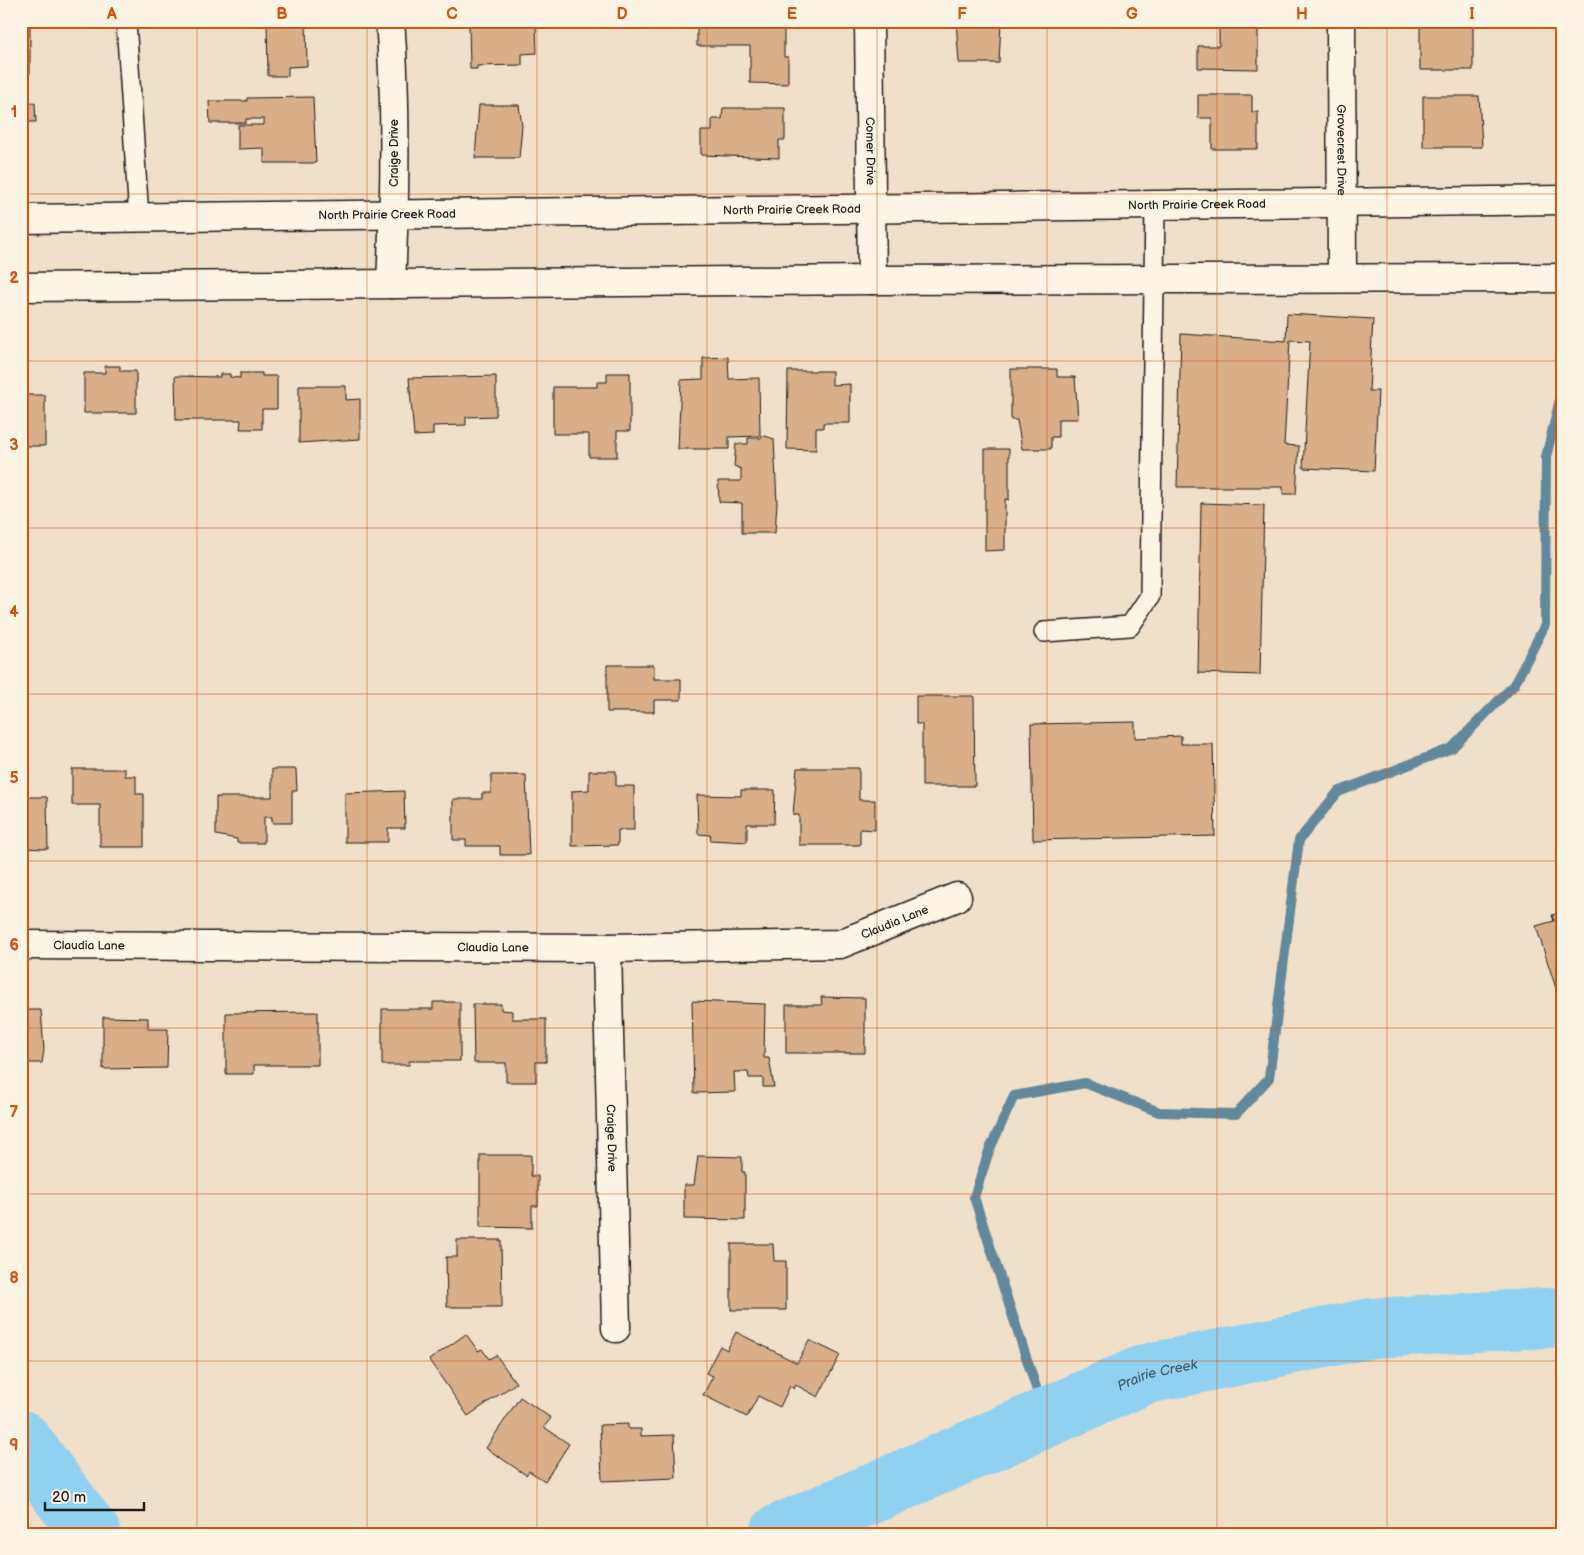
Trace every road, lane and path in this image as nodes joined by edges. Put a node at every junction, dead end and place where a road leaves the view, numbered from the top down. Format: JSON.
{"nodes":[{"id":1,"x":126,"y":21,"type":"edge"},
{"id":2,"x":390,"y":21,"type":"edge"},
{"id":3,"x":869,"y":21,"type":"edge"},
{"id":4,"x":1341,"y":21,"type":"edge"},
{"id":5,"x":1563,"y":200,"type":"edge"},
{"id":6,"x":1342,"y":203,"type":"junction"},
{"id":7,"x":1155,"y":206,"type":"junction"},
{"id":8,"x":869,"y":209,"type":"junction"},
{"id":9,"x":394,"y":215,"type":"junction"},
{"id":10,"x":138,"y":218,"type":"junction"},
{"id":11,"x":21,"y":219,"type":"edge"},
{"id":12,"x":1154,"y":278,"type":"junction"},
{"id":13,"x":1342,"y":278,"type":"junction"},
{"id":14,"x":1563,"y":278,"type":"edge"},
{"id":15,"x":872,"y":280,"type":"junction"},
{"id":16,"x":391,"y":284,"type":"junction"},
{"id":17,"x":21,"y":287,"type":"edge"},
{"id":18,"x":1044,"y":632,"type":"dead end"},
{"id":19,"x":957,"y":897,"type":"dead end"},
{"id":20,"x":21,"y":945,"type":"edge"},
{"id":21,"x":607,"y":948,"type":"junction"},
{"id":22,"x":616,"y":1328,"type":"dead end"}],
"edges":[{"from":1,"to":10,"type":"lane"},
{"from":2,"to":9,"type":"main road","name":"Craige Drive"},
{"from":3,"to":8,"type":"main road","name":"Comer Drive"},
{"from":4,"to":6,"type":"main road","name":"Grovecrest Drive"},
{"from":5,"to":6,"type":"main road","name":"North Prairie Creek Road"},
{"from":6,"to":7,"type":"main road","name":"North Prairie Creek Road"},
{"from":6,"to":13,"type":"main road","name":"Grovecrest Drive"},
{"from":7,"to":8,"type":"main road","name":"North Prairie Creek Road"},
{"from":7,"to":12,"type":"lane"},
{"from":8,"to":9,"type":"main road","name":"North Prairie Creek Road"},
{"from":8,"to":15,"type":"main road","name":"Comer Drive"},
{"from":9,"to":10,"type":"main road","name":"North Prairie Creek Road"},
{"from":9,"to":16,"type":"main road","name":"Craige Drive"},
{"from":10,"to":11,"type":"main road","name":"North Prairie Creek Road"},
{"from":12,"to":13,"type":"main road"},
{"from":12,"to":15,"type":"main road"},
{"from":12,"to":18,"type":"lane"},
{"from":13,"to":14,"type":"main road"},
{"from":15,"to":16,"type":"main road"},
{"from":16,"to":17,"type":"main road"},
{"from":19,"to":21,"type":"main road","name":"Claudia Lane"},
{"from":20,"to":21,"type":"main road","name":"Claudia Lane"},
{"from":21,"to":22,"type":"main road","name":"Craige Drive"}]}
